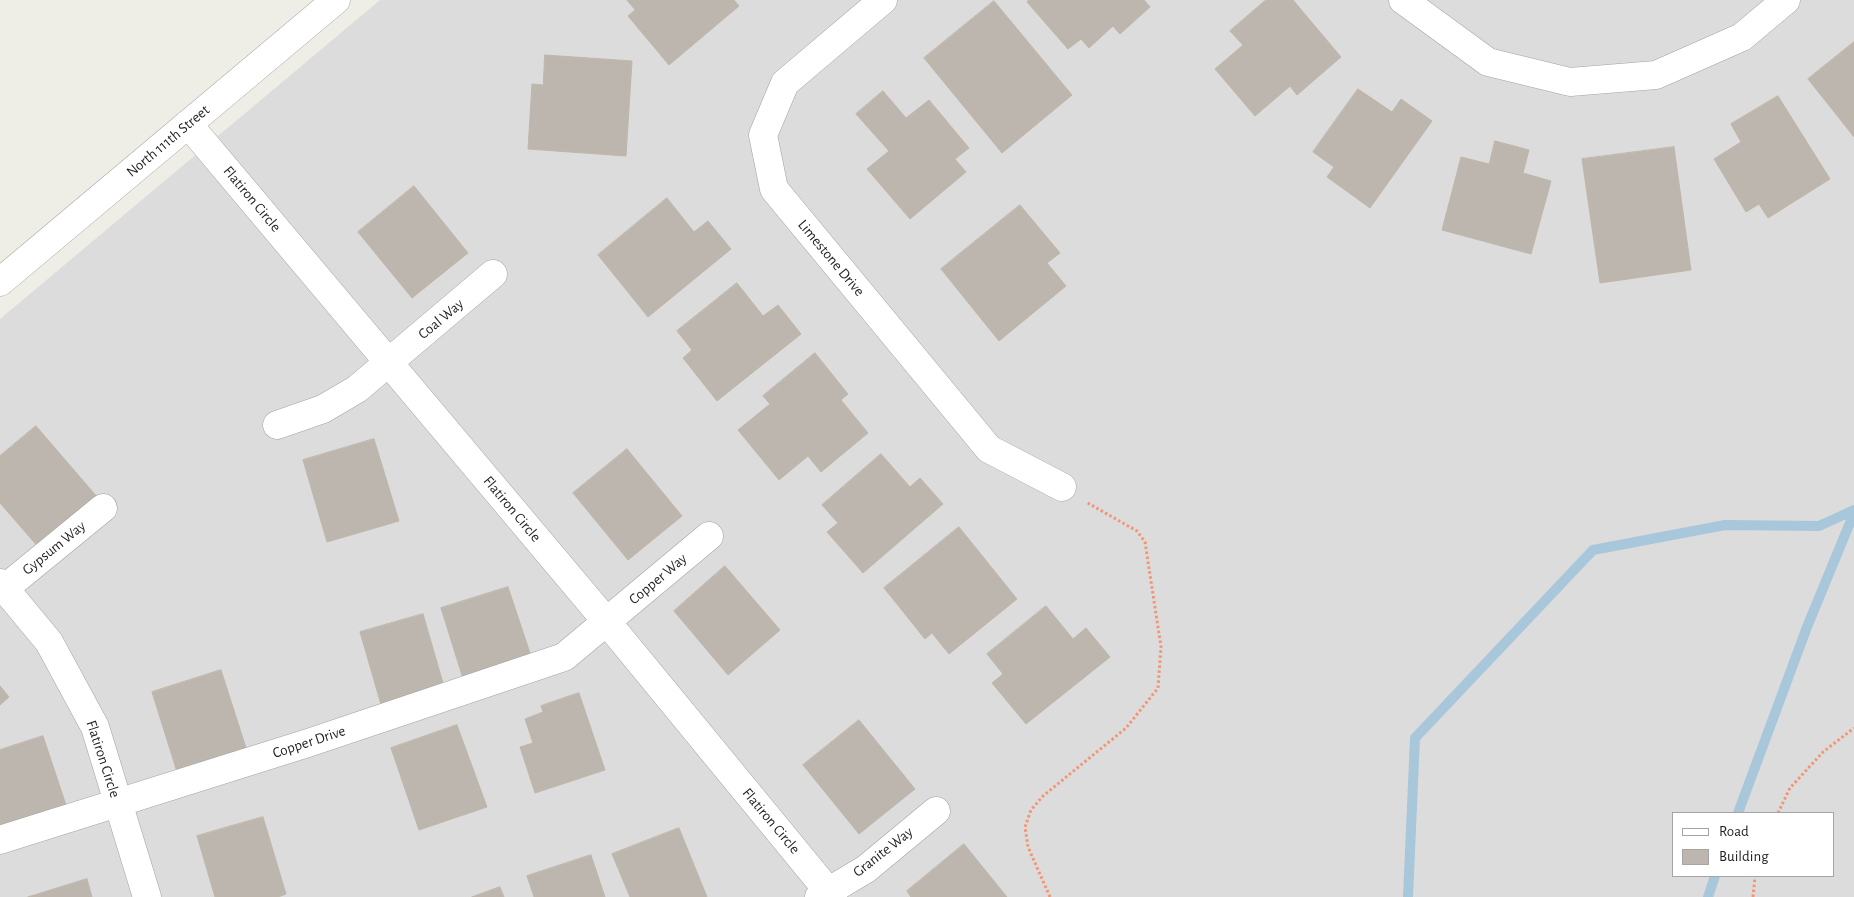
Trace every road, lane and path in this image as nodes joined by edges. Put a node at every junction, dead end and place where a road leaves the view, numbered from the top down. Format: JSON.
{"nodes":[{"id":1,"x":336,"y":0,"type":"edge"},
{"id":2,"x":883,"y":0,"type":"edge"},
{"id":3,"x":1403,"y":0,"type":"edge"},
{"id":4,"x":1786,"y":0,"type":"edge"},
{"id":5,"x":188,"y":124,"type":"junction"},
{"id":6,"x":493,"y":274,"type":"dead end"},
{"id":7,"x":0,"y":282,"type":"edge"},
{"id":8,"x":389,"y":362,"type":"junction"},
{"id":9,"x":276,"y":425,"type":"dead end"},
{"id":10,"x":1062,"y":487,"type":"joint"},
{"id":11,"x":103,"y":508,"type":"dead end"},
{"id":12,"x":709,"y":536,"type":"dead end"},
{"id":13,"x":2,"y":586,"type":"edge"},
{"id":14,"x":607,"y":622,"type":"junction"},
{"id":15,"x":1854,"y":728,"type":"edge"},
{"id":16,"x":118,"y":803,"type":"junction"},
{"id":17,"x":936,"y":811,"type":"dead end"},
{"id":18,"x":1778,"y":812,"type":"edge"},
{"id":19,"x":0,"y":840,"type":"edge"},
{"id":20,"x":1755,"y":877,"type":"edge"},
{"id":21,"x":827,"y":895,"type":"edge"},
{"id":22,"x":148,"y":897,"type":"edge"},
{"id":23,"x":1050,"y":897,"type":"edge"},
{"id":24,"x":1753,"y":897,"type":"edge"}],
"edges":[{"from":1,"to":5,"type":"street","name":"North 111th Street"},
{"from":2,"to":10,"type":"street","name":"Limestone Drive"},
{"from":3,"to":4,"type":"street"},
{"from":5,"to":7,"type":"street","name":"North 111th Street"},
{"from":5,"to":8,"type":"street","name":"Flatiron Circle"},
{"from":6,"to":8,"type":"street","name":"Coal Way"},
{"from":8,"to":9,"type":"street","name":"Coal Way"},
{"from":8,"to":14,"type":"street","name":"Flatiron Circle"},
{"from":10,"to":23,"type":"path"},
{"from":11,"to":13,"type":"street","name":"Gypsum Way"},
{"from":12,"to":14,"type":"street","name":"Copper Way"},
{"from":13,"to":16,"type":"street","name":"Flatiron Circle"},
{"from":14,"to":16,"type":"street","name":"Copper Drive"},
{"from":14,"to":21,"type":"street","name":"Flatiron Circle"},
{"from":15,"to":18,"type":"path"},
{"from":16,"to":19,"type":"street","name":"Copper Drive"},
{"from":16,"to":22,"type":"street","name":"Flatiron Circle"},
{"from":17,"to":21,"type":"street","name":"Granite Way"},
{"from":20,"to":24,"type":"path"}]}
